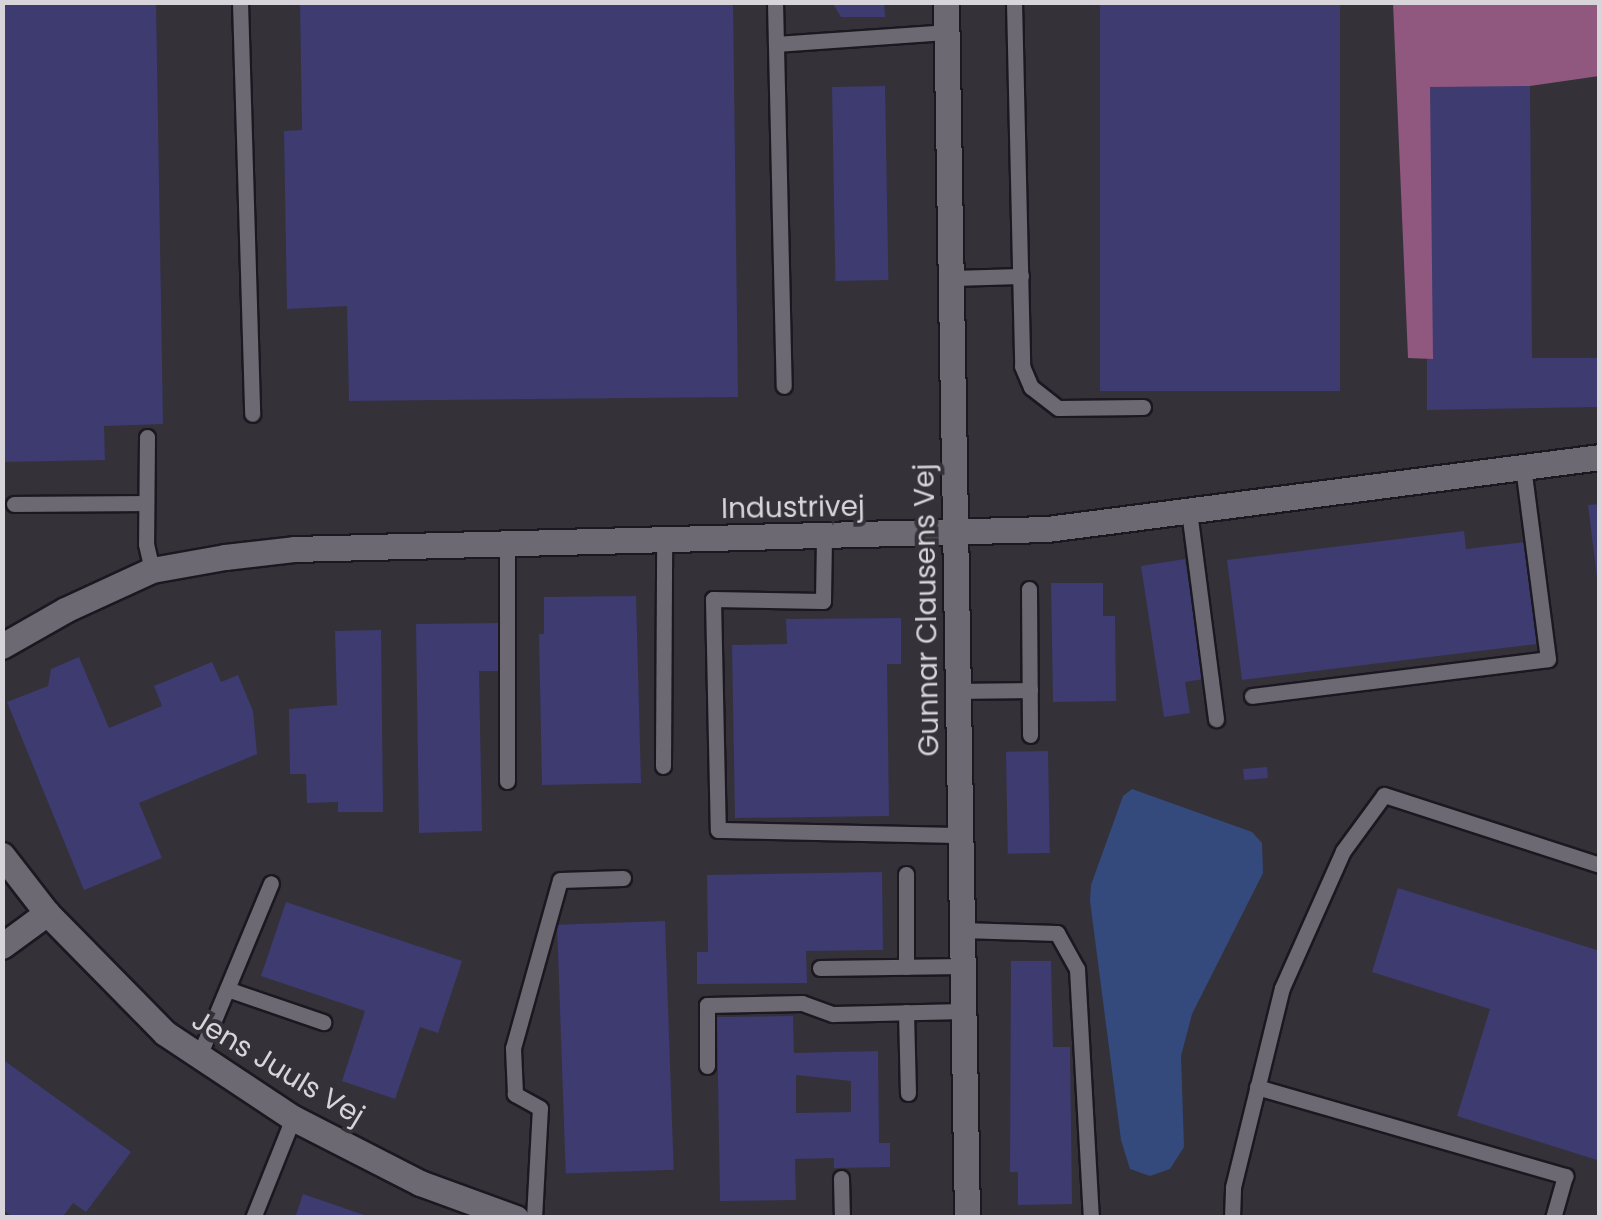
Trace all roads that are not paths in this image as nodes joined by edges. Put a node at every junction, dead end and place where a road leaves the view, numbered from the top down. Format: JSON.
{"nodes":[{"id":1,"x":240,"y":2,"type":"edge"},
{"id":2,"x":775,"y":2,"type":"edge"},
{"id":3,"x":946,"y":2,"type":"edge"},
{"id":4,"x":1014,"y":2,"type":"edge"},
{"id":5,"x":946,"y":32,"type":"junction"},
{"id":6,"x":776,"y":44,"type":"junction"},
{"id":7,"x":1020,"y":276,"type":"junction"},
{"id":8,"x":952,"y":278,"type":"junction"},
{"id":9,"x":784,"y":386,"type":"dead end"},
{"id":10,"x":1143,"y":407,"type":"dead end"},
{"id":11,"x":252,"y":414,"type":"dead end"},
{"id":12,"x":148,"y":437,"type":"dead end"},
{"id":13,"x":1600,"y":457,"type":"edge"},
{"id":14,"x":1523,"y":467,"type":"junction"},
{"id":15,"x":146,"y":503,"type":"junction"},
{"id":16,"x":14,"y":504,"type":"dead end"},
{"id":17,"x":1189,"y":511,"type":"junction"},
{"id":18,"x":956,"y":534,"type":"junction"},
{"id":19,"x":824,"y":537,"type":"junction"},
{"id":20,"x":664,"y":541,"type":"junction"},
{"id":21,"x":507,"y":544,"type":"junction"},
{"id":22,"x":152,"y":570,"type":"junction"},
{"id":23,"x":1029,"y":589,"type":"dead end"},
{"id":24,"x":2,"y":646,"type":"edge"},
{"id":25,"x":1030,"y":690,"type":"junction"},
{"id":26,"x":958,"y":691,"type":"junction"},
{"id":27,"x":1252,"y":696,"type":"dead end"},
{"id":28,"x":1216,"y":719,"type":"dead end"},
{"id":29,"x":1030,"y":735,"type":"dead end"},
{"id":30,"x":664,"y":766,"type":"dead end"},
{"id":31,"x":507,"y":781,"type":"dead end"},
{"id":32,"x":961,"y":834,"type":"junction"},
{"id":33,"x":2,"y":855,"type":"edge"},
{"id":34,"x":1600,"y":865,"type":"edge"},
{"id":35,"x":906,"y":874,"type":"dead end"},
{"id":36,"x":623,"y":878,"type":"dead end"},
{"id":37,"x":271,"y":882,"type":"dead end"},
{"id":38,"x":47,"y":914,"type":"junction"},
{"id":39,"x":962,"y":930,"type":"junction"},
{"id":40,"x":2,"y":946,"type":"edge"},
{"id":41,"x":963,"y":966,"type":"junction"},
{"id":42,"x":906,"y":967,"type":"junction"},
{"id":43,"x":820,"y":968,"type":"dead end"},
{"id":44,"x":227,"y":989,"type":"junction"},
{"id":45,"x":964,"y":1011,"type":"junction"},
{"id":46,"x":906,"y":1012,"type":"junction"},
{"id":47,"x":323,"y":1022,"type":"dead end"},
{"id":48,"x":199,"y":1056,"type":"junction"},
{"id":49,"x":708,"y":1066,"type":"dead end"},
{"id":50,"x":1257,"y":1086,"type":"junction"},
{"id":51,"x":908,"y":1093,"type":"dead end"},
{"id":52,"x":294,"y":1118,"type":"junction"},
{"id":53,"x":841,"y":1178,"type":"dead end"},
{"id":54,"x":487,"y":1213,"type":"edge"},
{"id":55,"x":253,"y":1218,"type":"edge"},
{"id":56,"x":516,"y":1218,"type":"edge"},
{"id":57,"x":534,"y":1218,"type":"edge"},
{"id":58,"x":842,"y":1218,"type":"edge"},
{"id":59,"x":967,"y":1218,"type":"edge"},
{"id":60,"x":1091,"y":1218,"type":"edge"},
{"id":61,"x":1232,"y":1218,"type":"edge"},
{"id":62,"x":1553,"y":1218,"type":"edge"}],
"edges":[{"from":1,"to":11,"type":"lane"},
{"from":2,"to":6,"type":"lane"},
{"from":3,"to":5,"type":"street","name":"Gunnar Clausens Vej"},
{"from":4,"to":7,"type":"lane"},
{"from":5,"to":6,"type":"lane"},
{"from":5,"to":8,"type":"street","name":"Gunnar Clausens Vej"},
{"from":6,"to":9,"type":"lane"},
{"from":7,"to":8,"type":"lane"},
{"from":7,"to":10,"type":"lane"},
{"from":8,"to":18,"type":"street","name":"Gunnar Clausens Vej"},
{"from":12,"to":15,"type":"lane"},
{"from":13,"to":14,"type":"street","name":"Industrivej"},
{"from":14,"to":17,"type":"street","name":"Industrivej"},
{"from":14,"to":27,"type":"lane"},
{"from":15,"to":16,"type":"lane"},
{"from":15,"to":22,"type":"lane"},
{"from":17,"to":18,"type":"street","name":"Industrivej"},
{"from":17,"to":28,"type":"lane"},
{"from":18,"to":19,"type":"street","name":"Industrivej"},
{"from":18,"to":26,"type":"street","name":"Gunnar Clausens Vej"},
{"from":19,"to":20,"type":"street","name":"Industrivej"},
{"from":19,"to":32,"type":"lane"},
{"from":20,"to":21,"type":"street","name":"Industrivej"},
{"from":20,"to":30,"type":"lane"},
{"from":21,"to":22,"type":"street","name":"Industrivej"},
{"from":21,"to":31,"type":"lane"},
{"from":22,"to":24,"type":"street","name":"Industrivej"},
{"from":23,"to":25,"type":"lane"},
{"from":25,"to":26,"type":"lane"},
{"from":25,"to":29,"type":"lane"},
{"from":26,"to":32,"type":"street","name":"Gunnar Clausens Vej"},
{"from":32,"to":39,"type":"street","name":"Gunnar Clausens Vej"},
{"from":33,"to":38,"type":"street","name":"Jens Juuls Vej"},
{"from":34,"to":50,"type":"lane"},
{"from":35,"to":42,"type":"lane"},
{"from":36,"to":57,"type":"lane"},
{"from":37,"to":44,"type":"lane"},
{"from":38,"to":40,"type":"street"},
{"from":38,"to":48,"type":"street","name":"Jens Juuls Vej"},
{"from":39,"to":41,"type":"street","name":"Gunnar Clausens Vej"},
{"from":39,"to":60,"type":"lane"},
{"from":41,"to":42,"type":"lane"},
{"from":41,"to":45,"type":"street","name":"Gunnar Clausens Vej"},
{"from":42,"to":43,"type":"lane"},
{"from":44,"to":47,"type":"lane"},
{"from":44,"to":48,"type":"lane"},
{"from":45,"to":46,"type":"lane"},
{"from":45,"to":59,"type":"street","name":"Gunnar Clausens Vej"},
{"from":46,"to":49,"type":"lane"},
{"from":46,"to":51,"type":"lane"},
{"from":48,"to":52,"type":"street","name":"Jens Juuls Vej"},
{"from":50,"to":61,"type":"lane"},
{"from":50,"to":62,"type":"lane"},
{"from":52,"to":54,"type":"street","name":"Jens Juuls Vej"},
{"from":52,"to":55,"type":"lane"},
{"from":53,"to":58,"type":"lane"},
{"from":54,"to":56,"type":"street","name":"Jens Juuls Vej"}]}
